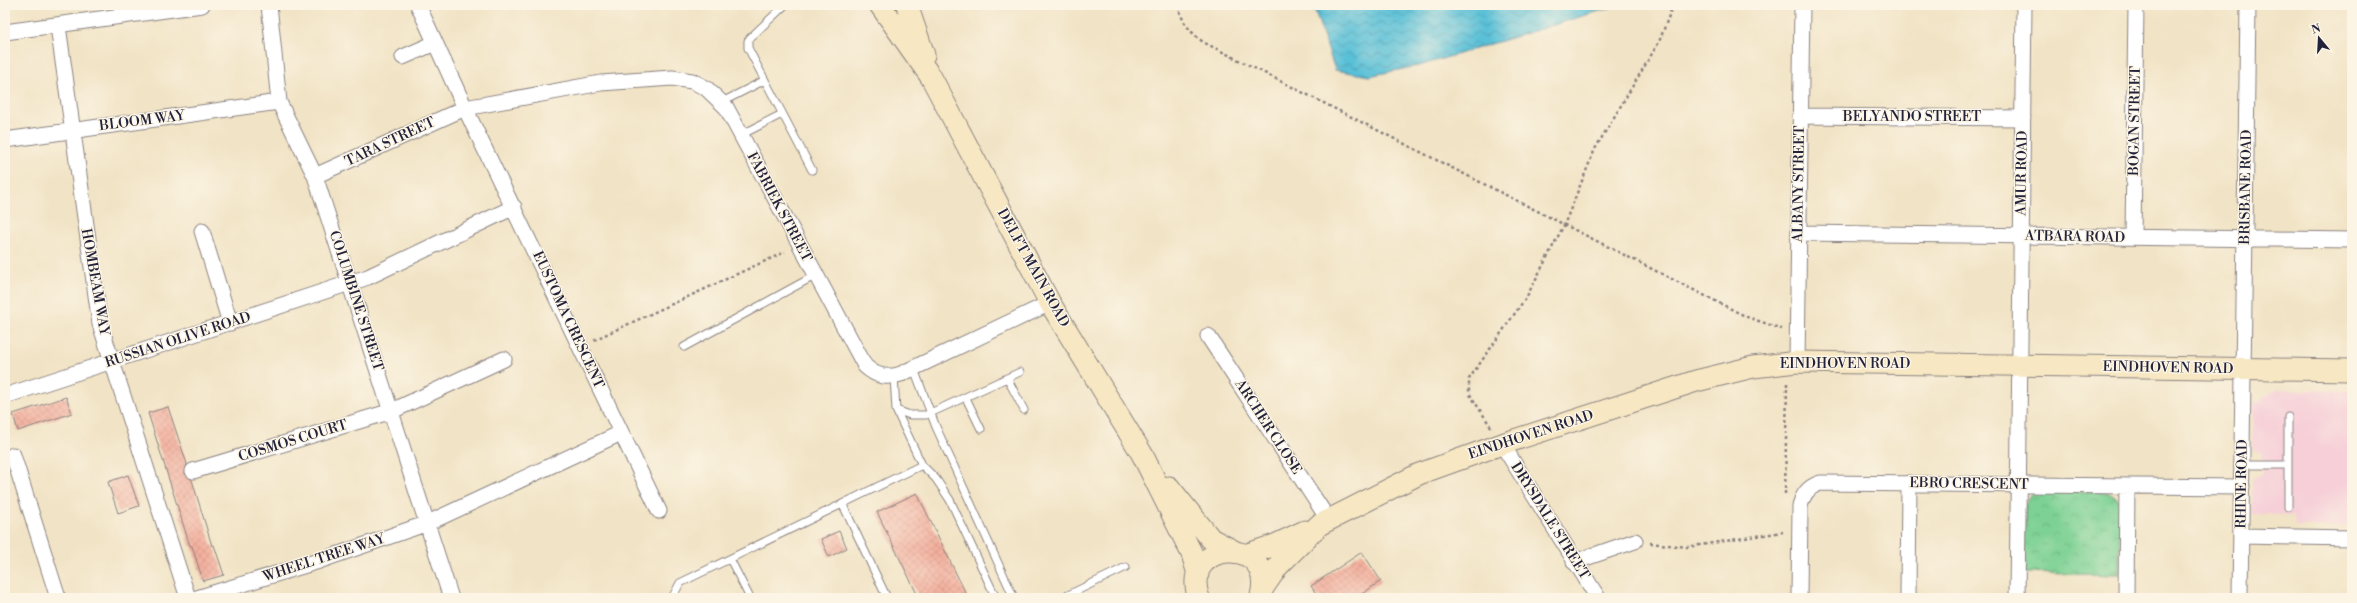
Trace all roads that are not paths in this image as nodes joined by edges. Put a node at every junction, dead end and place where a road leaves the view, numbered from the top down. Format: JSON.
{"nodes":[{"id":1,"x":202,"y":5,"type":"edge"},
{"id":2,"x":269,"y":5,"type":"edge"},
{"id":3,"x":418,"y":5,"type":"edge"},
{"id":4,"x":785,"y":5,"type":"edge"},
{"id":5,"x":880,"y":5,"type":"edge"},
{"id":6,"x":906,"y":5,"type":"edge"},
{"id":7,"x":1802,"y":5,"type":"edge"},
{"id":8,"x":2024,"y":5,"type":"edge"},
{"id":9,"x":2136,"y":5,"type":"edge"},
{"id":10,"x":2248,"y":5,"type":"edge"},
{"id":11,"x":58,"y":26,"type":"junction"},
{"id":12,"x":5,"y":32,"type":"edge"},
{"id":13,"x":435,"y":43,"type":"junction"},
{"id":14,"x":403,"y":57,"type":"dead end"},
{"id":15,"x":931,"y":77,"type":"junction"},
{"id":16,"x":765,"y":80,"type":"junction"},
{"id":17,"x":279,"y":102,"type":"junction"},
{"id":18,"x":722,"y":102,"type":"junction"},
{"id":19,"x":465,"y":108,"type":"junction"},
{"id":20,"x":782,"y":114,"type":"junction"},
{"id":21,"x":1800,"y":116,"type":"junction"},
{"id":22,"x":2023,"y":118,"type":"junction"},
{"id":23,"x":73,"y":130,"type":"junction"},
{"id":24,"x":741,"y":135,"type":"junction"},
{"id":25,"x":5,"y":140,"type":"edge"},
{"id":26,"x":812,"y":170,"type":"dead end"},
{"id":27,"x":315,"y":176,"type":"junction"},
{"id":28,"x":514,"y":207,"type":"junction"},
{"id":29,"x":202,"y":231,"type":"dead end"},
{"id":30,"x":1799,"y":233,"type":"junction"},
{"id":31,"x":2021,"y":236,"type":"junction"},
{"id":32,"x":2133,"y":237,"type":"junction"},
{"id":33,"x":2245,"y":238,"type":"junction"},
{"id":34,"x":2352,"y":240,"type":"edge"},
{"id":35,"x":816,"y":275,"type":"junction"},
{"id":36,"x":351,"y":283,"type":"junction"},
{"id":37,"x":1050,"y":303,"type":"junction"},
{"id":38,"x":230,"y":322,"type":"junction"},
{"id":39,"x":1208,"y":336,"type":"dead end"},
{"id":40,"x":684,"y":347,"type":"dead end"},
{"id":41,"x":504,"y":359,"type":"dead end"},
{"id":42,"x":112,"y":361,"type":"junction"},
{"id":43,"x":1792,"y":362,"type":"junction"},
{"id":44,"x":2019,"y":366,"type":"junction"},
{"id":45,"x":914,"y":369,"type":"junction"},
{"id":46,"x":2244,"y":369,"type":"junction"},
{"id":47,"x":2352,"y":370,"type":"edge"},
{"id":48,"x":1020,"y":372,"type":"dead end"},
{"id":49,"x":894,"y":376,"type":"junction"},
{"id":50,"x":1007,"y":378,"type":"junction"},
{"id":51,"x":5,"y":396,"type":"edge"},
{"id":52,"x":966,"y":398,"type":"junction"},
{"id":53,"x":392,"y":410,"type":"junction"},
{"id":54,"x":896,"y":410,"type":"junction"},
{"id":55,"x":1024,"y":410,"type":"dead end"},
{"id":56,"x":931,"y":414,"type":"junction"},
{"id":57,"x":2288,"y":417,"type":"dead end"},
{"id":58,"x":981,"y":429,"type":"dead end"},
{"id":59,"x":620,"y":433,"type":"junction"},
{"id":60,"x":1502,"y":444,"type":"junction"},
{"id":61,"x":1142,"y":454,"type":"junction"},
{"id":62,"x":12,"y":455,"type":"dead end"},
{"id":63,"x":922,"y":465,"type":"junction"},
{"id":64,"x":2242,"y":465,"type":"junction"},
{"id":65,"x":2288,"y":465,"type":"junction"},
{"id":66,"x":193,"y":471,"type":"dead end"},
{"id":67,"x":1909,"y":483,"type":"junction"},
{"id":68,"x":2018,"y":484,"type":"junction"},
{"id":69,"x":2127,"y":486,"type":"junction"},
{"id":70,"x":2242,"y":487,"type":"junction"},
{"id":71,"x":843,"y":505,"type":"junction"},
{"id":72,"x":2288,"y":507,"type":"dead end"},
{"id":73,"x":659,"y":511,"type":"dead end"},
{"id":74,"x":1324,"y":522,"type":"junction"},
{"id":75,"x":428,"y":523,"type":"junction"},
{"id":76,"x":2241,"y":536,"type":"junction"},
{"id":77,"x":2352,"y":538,"type":"edge"},
{"id":78,"x":1636,"y":541,"type":"road end"},
{"id":79,"x":1240,"y":553,"type":"junction"},
{"id":80,"x":730,"y":559,"type":"junction"},
{"id":81,"x":1574,"y":562,"type":"junction"},
{"id":82,"x":1126,"y":567,"type":"dead end"},
{"id":83,"x":1194,"y":589,"type":"edge"},
{"id":84,"x":1261,"y":593,"type":"edge"},
{"id":85,"x":58,"y":598,"type":"edge"},
{"id":86,"x":188,"y":598,"type":"edge"},
{"id":87,"x":197,"y":598,"type":"edge"},
{"id":88,"x":451,"y":598,"type":"edge"},
{"id":89,"x":672,"y":598,"type":"edge"},
{"id":90,"x":750,"y":598,"type":"edge"},
{"id":91,"x":887,"y":598,"type":"edge"},
{"id":92,"x":996,"y":598,"type":"edge"},
{"id":93,"x":1014,"y":598,"type":"edge"},
{"id":94,"x":1062,"y":598,"type":"edge"},
{"id":95,"x":1598,"y":598,"type":"edge"},
{"id":96,"x":1799,"y":598,"type":"edge"},
{"id":97,"x":1908,"y":598,"type":"edge"},
{"id":98,"x":2016,"y":598,"type":"edge"},
{"id":99,"x":2126,"y":598,"type":"edge"},
{"id":100,"x":2240,"y":598,"type":"edge"}],
"edges":[{"from":1,"to":11,"type":"street"},
{"from":2,"to":17,"type":"street","name":"COLUMBINE STREET"},
{"from":3,"to":13,"type":"street","name":"EUSTOMA CRESCENT"},
{"from":4,"to":16,"type":"lane"},
{"from":5,"to":15,"type":"street","name":"DELFT MAIN ROAD"},
{"from":6,"to":15,"type":"street","name":"DELFT MAIN ROAD"},
{"from":7,"to":21,"type":"street","name":"ALBANY STREET"},
{"from":8,"to":22,"type":"street","name":"AMUR ROAD"},
{"from":9,"to":32,"type":"street","name":"BOGAN STREET"},
{"from":10,"to":33,"type":"street","name":"BRISBANE ROAD"},
{"from":11,"to":12,"type":"street"},
{"from":11,"to":23,"type":"street","name":"HOMBEAM WAY"},
{"from":13,"to":14,"type":"street"},
{"from":13,"to":19,"type":"street","name":"EUSTOMA CRESCENT"},
{"from":15,"to":37,"type":"street","name":"DELFT MAIN ROAD"},
{"from":16,"to":18,"type":"lane"},
{"from":16,"to":20,"type":"lane"},
{"from":17,"to":23,"type":"street","name":"BLOOM WAY"},
{"from":17,"to":27,"type":"street","name":"COLUMBINE STREET"},
{"from":18,"to":19,"type":"street","name":"FABRIEK STREET"},
{"from":18,"to":24,"type":"street","name":"FABRIEK STREET"},
{"from":19,"to":27,"type":"street","name":"TARA STREET"},
{"from":19,"to":28,"type":"street","name":"EUSTOMA CRESCENT"},
{"from":20,"to":24,"type":"lane"},
{"from":20,"to":26,"type":"lane"},
{"from":21,"to":22,"type":"street","name":"BELYANDO STREET"},
{"from":21,"to":30,"type":"street","name":"ALBANY STREET"},
{"from":22,"to":31,"type":"street","name":"AMUR ROAD"},
{"from":23,"to":25,"type":"street","name":"BLOOM WAY"},
{"from":23,"to":42,"type":"street","name":"HOMBEAM WAY"},
{"from":24,"to":35,"type":"street","name":"FABRIEK STREET"},
{"from":27,"to":36,"type":"street","name":"COLUMBINE STREET"},
{"from":28,"to":36,"type":"street"},
{"from":28,"to":59,"type":"street","name":"EUSTOMA CRESCENT"},
{"from":29,"to":38,"type":"street"},
{"from":30,"to":31,"type":"street","name":"ATBARA ROAD"},
{"from":30,"to":43,"type":"street","name":"ALBANY STREET"},
{"from":31,"to":32,"type":"street","name":"ATBARA ROAD"},
{"from":31,"to":44,"type":"street","name":"AMUR ROAD"},
{"from":32,"to":33,"type":"street","name":"ATBARA ROAD"},
{"from":33,"to":34,"type":"street","name":"ATBARA ROAD"},
{"from":33,"to":46,"type":"street","name":"BRISBANE ROAD"},
{"from":35,"to":40,"type":"lane"},
{"from":35,"to":49,"type":"street","name":"FABRIEK STREET"},
{"from":36,"to":38,"type":"street","name":"RUSSIAN OLIVE ROAD"},
{"from":36,"to":53,"type":"street","name":"COLUMBINE STREET"},
{"from":37,"to":45,"type":"street","name":"FABRIEK STREET"},
{"from":37,"to":61,"type":"street","name":"DELFT MAIN ROAD"},
{"from":38,"to":42,"type":"street","name":"RUSSIAN OLIVE ROAD"},
{"from":39,"to":74,"type":"street","name":"ARCHER CLOSE"},
{"from":41,"to":53,"type":"street","name":"COSMOS COURT"},
{"from":42,"to":51,"type":"street","name":"RUSSIAN OLIVE ROAD"},
{"from":42,"to":86,"type":"street","name":"HOMBEAM WAY"},
{"from":43,"to":44,"type":"street","name":"EINDHOVEN ROAD"},
{"from":43,"to":60,"type":"street","name":"EINDHOVEN ROAD"},
{"from":44,"to":46,"type":"street","name":"EINDHOVEN ROAD"},
{"from":44,"to":68,"type":"street","name":"AMUR ROAD"},
{"from":45,"to":49,"type":"street","name":"FABRIEK STREET"},
{"from":45,"to":56,"type":"lane"},
{"from":46,"to":47,"type":"street","name":"EINDHOVEN ROAD"},
{"from":46,"to":64,"type":"street","name":"RHINE ROAD"},
{"from":48,"to":50,"type":"lane"},
{"from":49,"to":54,"type":"lane"},
{"from":50,"to":52,"type":"lane"},
{"from":50,"to":55,"type":"lane"},
{"from":52,"to":56,"type":"lane"},
{"from":52,"to":58,"type":"lane"},
{"from":53,"to":66,"type":"street","name":"COSMOS COURT"},
{"from":53,"to":75,"type":"street","name":"COLUMBINE STREET"},
{"from":54,"to":56,"type":"lane"},
{"from":54,"to":63,"type":"lane"},
{"from":56,"to":93,"type":"lane"},
{"from":57,"to":65,"type":"lane"},
{"from":59,"to":73,"type":"street","name":"EUSTOMA CRESCENT"},
{"from":59,"to":75,"type":"street"},
{"from":60,"to":74,"type":"street","name":"EINDHOVEN ROAD"},
{"from":60,"to":81,"type":"street","name":"DRYSDALE STREET"},
{"from":61,"to":79,"type":"street","name":"DELFT MAIN ROAD"},
{"from":61,"to":83,"type":"street","name":"DELFT MAIN ROAD"},
{"from":62,"to":85,"type":"street"},
{"from":63,"to":71,"type":"lane"},
{"from":63,"to":92,"type":"lane"},
{"from":64,"to":65,"type":"lane"},
{"from":64,"to":70,"type":"street","name":"RHINE ROAD"},
{"from":65,"to":72,"type":"lane"},
{"from":67,"to":68,"type":"street","name":"EBRO CRESCENT"},
{"from":67,"to":96,"type":"street","name":"EBRO CRESCENT"},
{"from":67,"to":97,"type":"street"},
{"from":68,"to":69,"type":"street","name":"EBRO CRESCENT"},
{"from":68,"to":98,"type":"street","name":"AMUR ROAD"},
{"from":69,"to":70,"type":"street","name":"EBRO CRESCENT"},
{"from":69,"to":99,"type":"street"},
{"from":70,"to":76,"type":"street","name":"RHINE ROAD"},
{"from":71,"to":80,"type":"lane"},
{"from":71,"to":91,"type":"lane"},
{"from":74,"to":79,"type":"street","name":"EINDHOVEN ROAD"},
{"from":74,"to":84,"type":"street","name":"EINDHOVEN ROAD"},
{"from":75,"to":87,"type":"street","name":"WHEEL TREE WAY"},
{"from":75,"to":88,"type":"street","name":"COLUMBINE STREET"},
{"from":76,"to":77,"type":"street"},
{"from":76,"to":100,"type":"street","name":"RHINE ROAD"},
{"from":78,"to":81,"type":"street"},
{"from":79,"to":83,"type":"street","name":"EINDHOVEN ROAD"},
{"from":79,"to":84,"type":"street"},
{"from":80,"to":89,"type":"lane"},
{"from":80,"to":90,"type":"lane"},
{"from":81,"to":95,"type":"street","name":"DRYSDALE STREET"},
{"from":82,"to":94,"type":"lane"}]}
